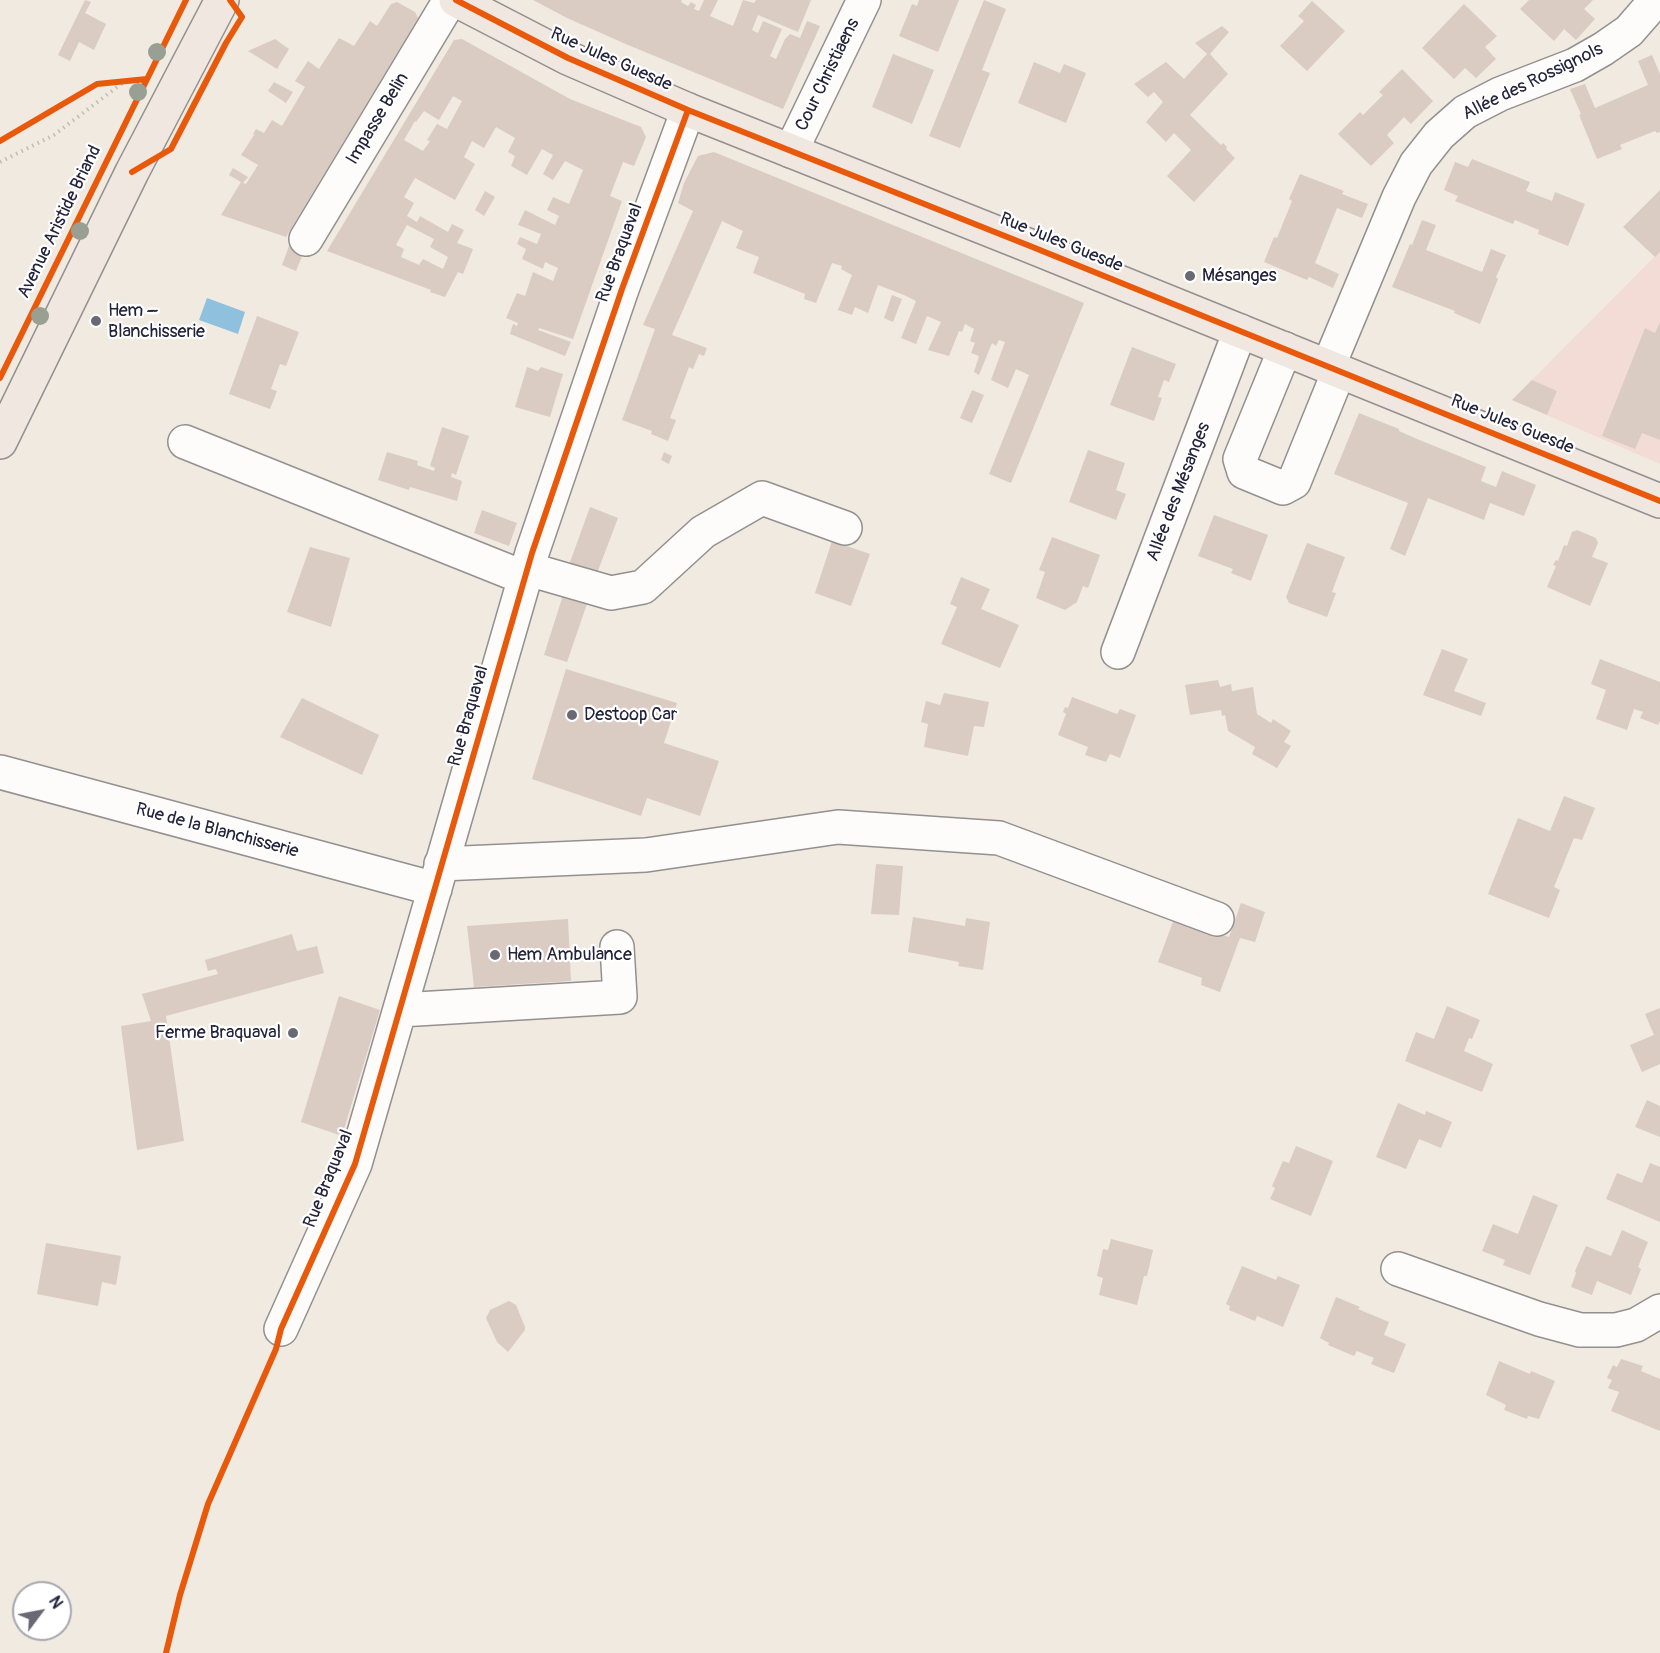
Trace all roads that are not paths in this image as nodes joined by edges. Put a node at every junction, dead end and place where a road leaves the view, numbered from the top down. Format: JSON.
{"nodes":[{"id":1,"x":222,"y":0,"type":"edge"},
{"id":2,"x":450,"y":0,"type":"edge"},
{"id":3,"x":456,"y":0,"type":"edge"},
{"id":4,"x":864,"y":0,"type":"edge"},
{"id":5,"x":1656,"y":0,"type":"edge"},
{"id":6,"x":688,"y":110,"type":"junction"},
{"id":7,"x":791,"y":151,"type":"junction"},
{"id":8,"x":306,"y":239,"type":"dead end"},
{"id":9,"x":1240,"y":331,"type":"junction"},
{"id":10,"x":1285,"y":350,"type":"junction"},
{"id":11,"x":1334,"y":369,"type":"junction"},
{"id":12,"x":0,"y":442,"type":"edge"},
{"id":13,"x":185,"y":442,"type":"dead end"},
{"id":14,"x":1660,"y":501,"type":"edge"},
{"id":15,"x":844,"y":528,"type":"dead end"},
{"id":16,"x":526,"y":574,"type":"junction"},
{"id":17,"x":1118,"y":652,"type":"dead end"},
{"id":18,"x":0,"y":772,"type":"edge"},
{"id":19,"x":438,"y":877,"type":"junction"},
{"id":20,"x":1217,"y":919,"type":"dead end"},
{"id":21,"x":617,"y":947,"type":"dead end"},
{"id":22,"x":400,"y":1010,"type":"junction"},
{"id":23,"x":1398,"y":1269,"type":"dead end"},
{"id":24,"x":1652,"y":1324,"type":"edge"},
{"id":25,"x":282,"y":1329,"type":"dead end"}],
"edges":[{"from":1,"to":12,"type":"main road"},
{"from":2,"to":8,"type":"street","name":"Impasse Belin"},
{"from":3,"to":6,"type":"main road","name":"Rue Jules Guesde"},
{"from":4,"to":7,"type":"street","name":"Cour Christiaens"},
{"from":5,"to":11,"type":"street","name":"Allée des Rossignols"},
{"from":6,"to":7,"type":"main road","name":"Rue Jules Guesde"},
{"from":6,"to":16,"type":"street","name":"Rue Braquaval"},
{"from":7,"to":9,"type":"main road","name":"Rue Jules Guesde"},
{"from":9,"to":10,"type":"main road","name":"Rue Jules Guesde"},
{"from":9,"to":17,"type":"street","name":"Allée des Mésanges"},
{"from":10,"to":11,"type":"main road","name":"Rue Jules Guesde"},
{"from":10,"to":11,"type":"street","name":"Allée des Rossignols"},
{"from":11,"to":14,"type":"main road","name":"Rue Jules Guesde"},
{"from":13,"to":16,"type":"street"},
{"from":15,"to":16,"type":"street"},
{"from":16,"to":19,"type":"street","name":"Rue Braquaval"},
{"from":18,"to":19,"type":"street","name":"Rue de la Blanchisserie"},
{"from":19,"to":20,"type":"street","name":"Rue de la Blanchisserie"},
{"from":19,"to":22,"type":"street","name":"Rue Braquaval"},
{"from":21,"to":22,"type":"street"},
{"from":22,"to":25,"type":"street","name":"Rue Braquaval"},
{"from":23,"to":24,"type":"street"}]}
